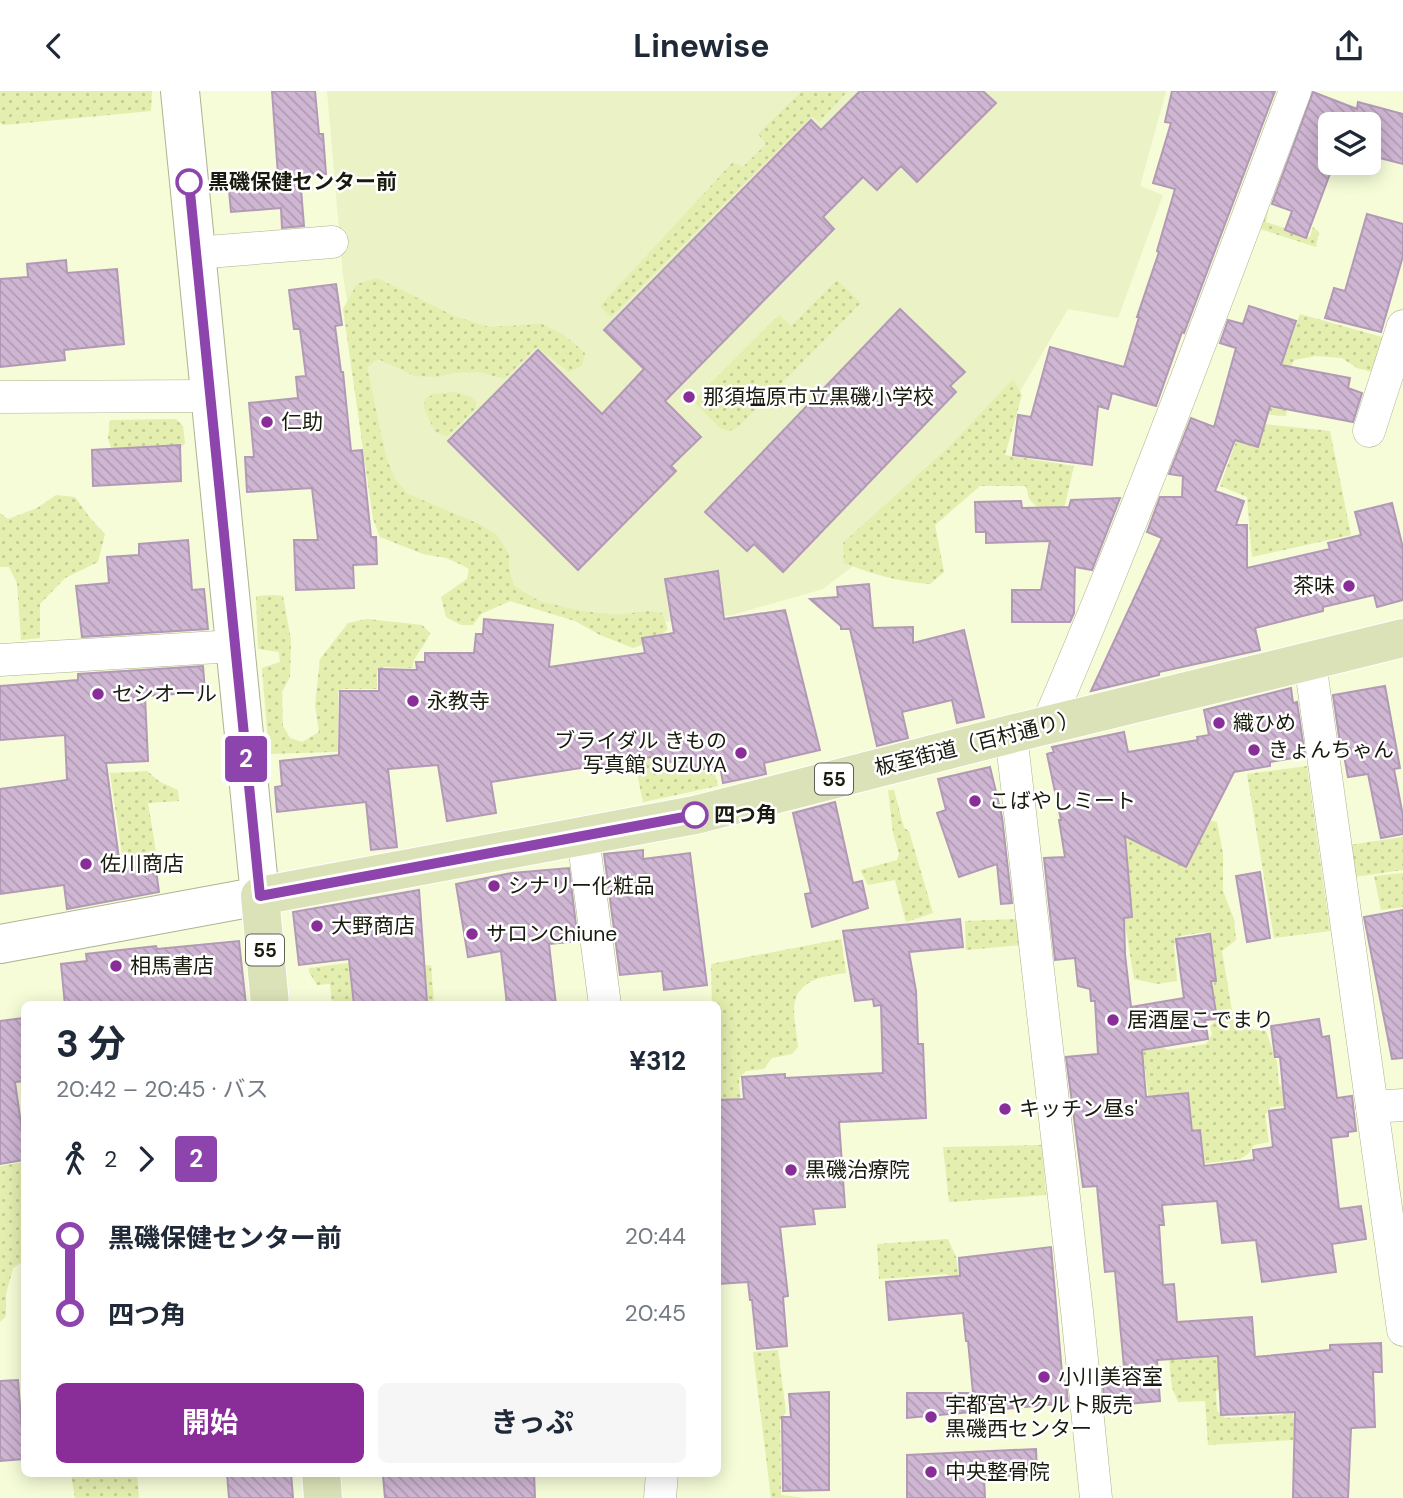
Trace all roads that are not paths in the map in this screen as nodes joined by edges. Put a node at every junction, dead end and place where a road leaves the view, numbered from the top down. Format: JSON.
{"nodes":[{"id":1,"x":180,"y":91,"type":"edge"},
{"id":2,"x":1295,"y":91,"type":"edge"},
{"id":3,"x":332,"y":241,"type":"dead end"},
{"id":4,"x":195,"y":253,"type":"junction"},
{"id":5,"x":1403,"y":326,"type":"edge"},
{"id":6,"x":209,"y":396,"type":"junction"},
{"id":7,"x":0,"y":397,"type":"edge"},
{"id":8,"x":1369,"y":431,"type":"dead end"},
{"id":9,"x":1403,"y":638,"type":"edge"},
{"id":10,"x":235,"y":646,"type":"junction"},
{"id":11,"x":0,"y":660,"type":"edge"},
{"id":12,"x":1310,"y":662,"type":"junction"},
{"id":13,"x":1047,"y":725,"type":"junction"},
{"id":14,"x":1011,"y":734,"type":"junction"},
{"id":15,"x":583,"y":837,"type":"junction"},
{"id":16,"x":260,"y":896,"type":"junction"},
{"id":17,"x":0,"y":944,"type":"edge"},
{"id":18,"x":270,"y":1001,"type":"edge"},
{"id":19,"x":604,"y":1001,"type":"edge"},
{"id":20,"x":1388,"y":1106,"type":"edge"},
{"id":21,"x":1403,"y":1330,"type":"edge"},
{"id":22,"x":321,"y":1477,"type":"edge"},
{"id":23,"x":662,"y":1477,"type":"edge"},
{"id":24,"x":323,"y":1498,"type":"edge"},
{"id":25,"x":660,"y":1498,"type":"edge"},
{"id":26,"x":1096,"y":1498,"type":"edge"}],
"edges":[{"from":1,"to":4,"type":"main road"},
{"from":2,"to":13,"type":"street"},
{"from":3,"to":4,"type":"street"},
{"from":4,"to":6,"type":"main road"},
{"from":5,"to":8,"type":"street"},
{"from":6,"to":7,"type":"street"},
{"from":6,"to":10,"type":"main road"},
{"from":9,"to":12,"type":"main road","name":"板室街道（百村通り）","number":"55"},
{"from":10,"to":11,"type":"street"},
{"from":10,"to":16,"type":"main road"},
{"from":12,"to":13,"type":"main road","name":"板室街道（百村通り）","number":"55"},
{"from":12,"to":20,"type":"street"},
{"from":13,"to":14,"type":"main road","name":"板室街道（百村通り）","number":"55"},
{"from":14,"to":15,"type":"main road","name":"板室街道（百村通り）","number":"55"},
{"from":14,"to":26,"type":"street"},
{"from":15,"to":16,"type":"main road","name":"板室街道（百村通り）","number":"55"},
{"from":15,"to":19,"type":"street"},
{"from":16,"to":17,"type":"main road"},
{"from":16,"to":18,"type":"main road","number":"55"},
{"from":20,"to":21,"type":"street"},
{"from":22,"to":24,"type":"main road"},
{"from":23,"to":25,"type":"street"}]}
